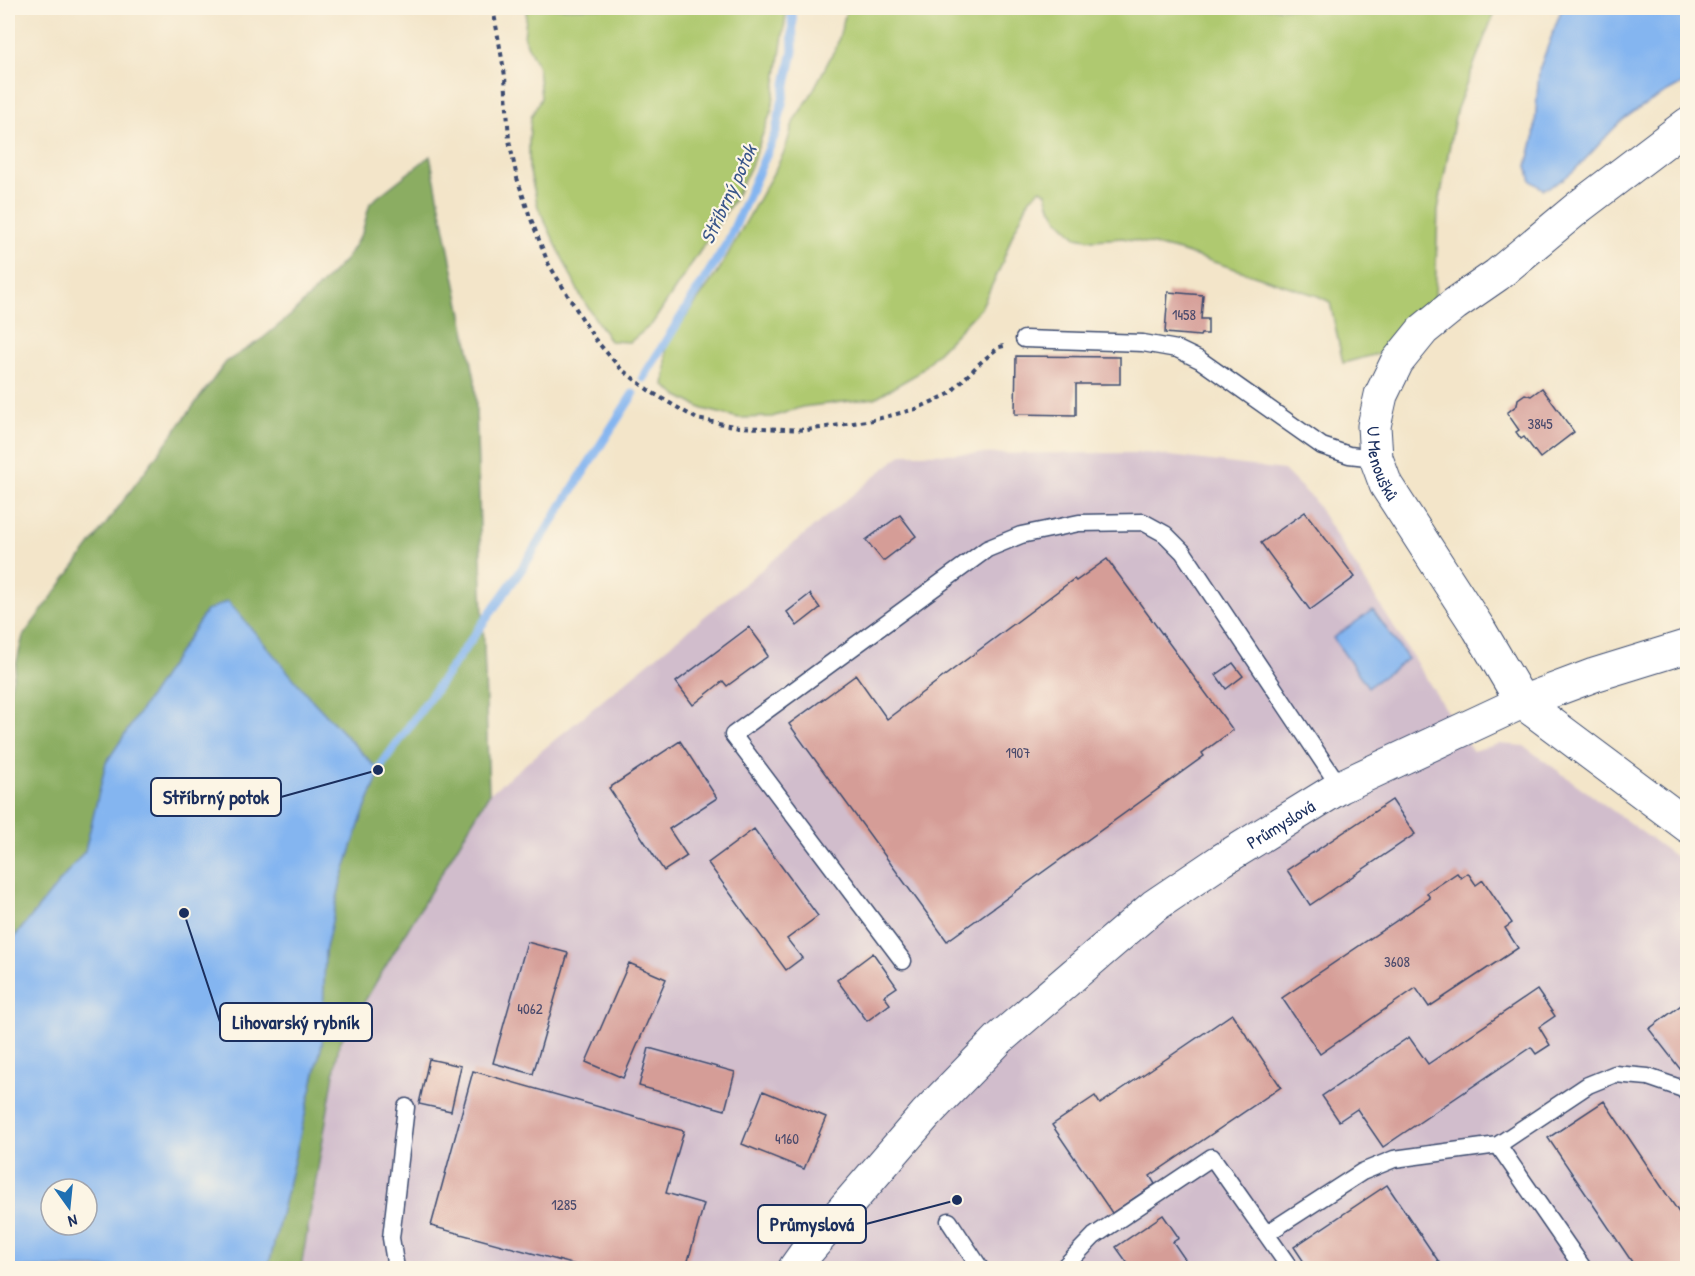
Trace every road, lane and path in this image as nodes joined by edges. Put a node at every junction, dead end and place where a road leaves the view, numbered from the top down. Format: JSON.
{"nodes":[{"id":1,"x":493,"y":8,"type":"edge"},
{"id":2,"x":1688,"y":124,"type":"edge"},
{"id":3,"x":1024,"y":339,"type":"joint"},
{"id":4,"x":1376,"y":458,"type":"junction"},
{"id":5,"x":1688,"y":646,"type":"edge"},
{"id":6,"x":1522,"y":702,"type":"junction"},
{"id":7,"x":1340,"y":787,"type":"junction"},
{"id":8,"x":1688,"y":826,"type":"edge"},
{"id":9,"x":903,"y":961,"type":"dead end"},
{"id":10,"x":1688,"y":1095,"type":"edge"},
{"id":11,"x":406,"y":1107,"type":"dead end"},
{"id":12,"x":1498,"y":1145,"type":"junction"},
{"id":13,"x":949,"y":1221,"type":"dead end"},
{"id":14,"x":1266,"y":1234,"type":"junction"},
{"id":15,"x":396,"y":1269,"type":"edge"},
{"id":16,"x":795,"y":1269,"type":"edge"},
{"id":17,"x":980,"y":1269,"type":"edge"},
{"id":18,"x":1064,"y":1269,"type":"edge"},
{"id":19,"x":1290,"y":1269,"type":"edge"},
{"id":20,"x":1583,"y":1269,"type":"edge"}],
"edges":[{"from":1,"to":3,"type":"path"},
{"from":2,"to":4,"type":"street","name":"U Menoušků"},
{"from":3,"to":4,"type":"lane"},
{"from":4,"to":6,"type":"street","name":"U Menoušků"},
{"from":5,"to":6,"type":"street","name":"Průmyslová"},
{"from":6,"to":7,"type":"street","name":"Průmyslová"},
{"from":6,"to":8,"type":"street","name":"U Menoušků"},
{"from":7,"to":9,"type":"lane"},
{"from":7,"to":16,"type":"street","name":"Průmyslová"},
{"from":10,"to":12,"type":"lane"},
{"from":11,"to":15,"type":"lane"},
{"from":12,"to":14,"type":"lane"},
{"from":12,"to":20,"type":"lane"},
{"from":13,"to":17,"type":"lane"},
{"from":14,"to":18,"type":"lane"},
{"from":14,"to":19,"type":"lane"}]}
